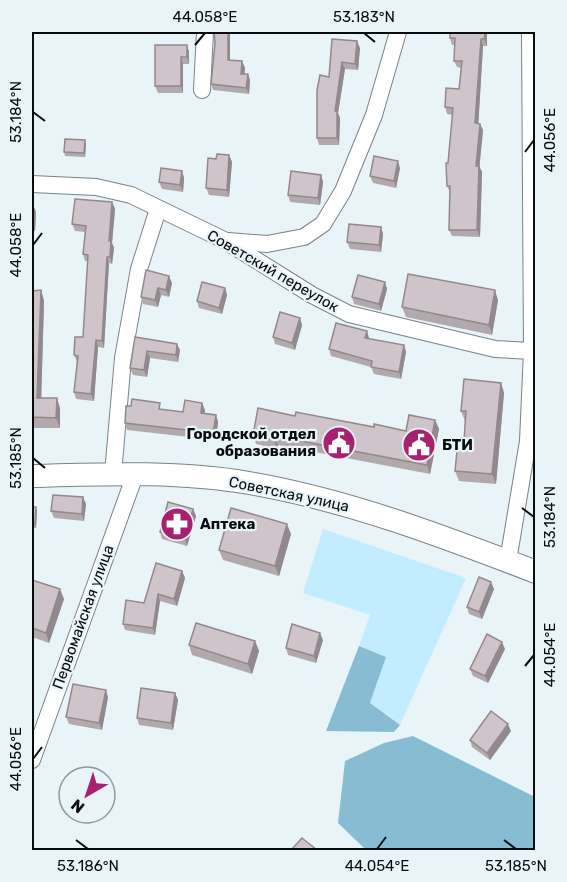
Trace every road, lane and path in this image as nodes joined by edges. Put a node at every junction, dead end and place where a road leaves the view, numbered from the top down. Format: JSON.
{"nodes":[{"id":1,"x":206,"y":32,"type":"edge"},
{"id":2,"x":398,"y":32,"type":"edge"},
{"id":3,"x":530,"y":32,"type":"edge"},
{"id":4,"x":202,"y":90,"type":"dead end"},
{"id":5,"x":32,"y":184,"type":"edge"},
{"id":6,"x":158,"y":209,"type":"junction"},
{"id":7,"x":224,"y":240,"type":"junction"},
{"id":8,"x":532,"y":351,"type":"junction"},
{"id":9,"x":124,"y":474,"type":"junction"},
{"id":10,"x":32,"y":476,"type":"edge"},
{"id":11,"x":508,"y":561,"type":"junction"},
{"id":12,"x":536,"y":572,"type":"edge"},
{"id":13,"x":32,"y":760,"type":"edge"}],
"edges":[{"from":1,"to":4,"type":"street"},
{"from":2,"to":7,"type":"street"},
{"from":3,"to":8,"type":"street"},
{"from":5,"to":6,"type":"street","name":"Советский переулок"},
{"from":6,"to":7,"type":"street","name":"Советский переулок"},
{"from":6,"to":9,"type":"street"},
{"from":7,"to":8,"type":"street","name":"Советский переулок"},
{"from":8,"to":11,"type":"street"},
{"from":9,"to":10,"type":"main road","name":"Советская улица"},
{"from":9,"to":11,"type":"main road","name":"Советская улица"},
{"from":9,"to":13,"type":"street","name":"Первомайская улица"},
{"from":11,"to":12,"type":"main road","name":"Советская улица"}]}
